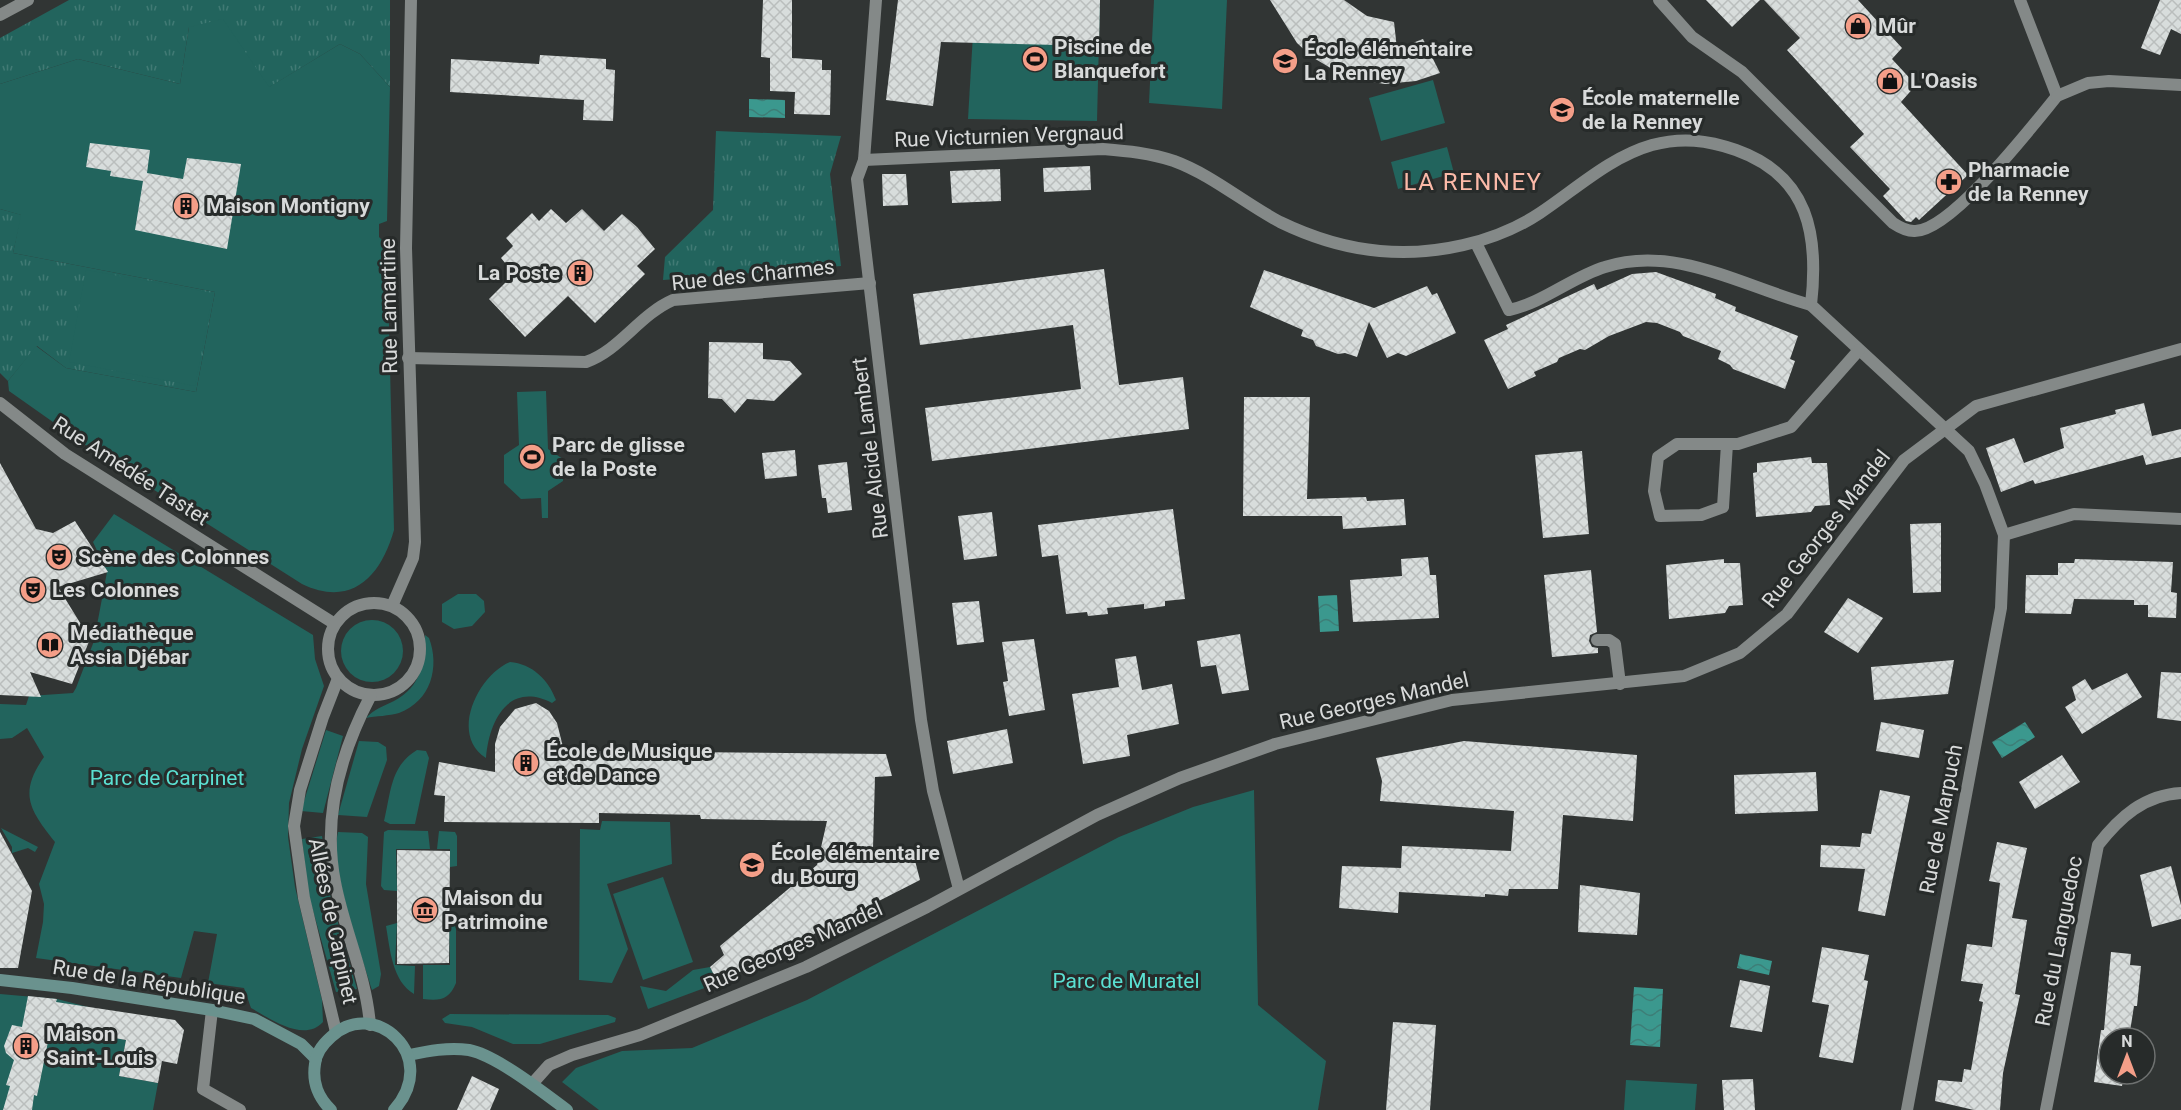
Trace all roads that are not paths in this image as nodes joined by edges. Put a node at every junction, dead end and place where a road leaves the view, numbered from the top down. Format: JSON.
{"nodes":[{"id":1,"x":28,"y":0,"type":"edge"},
{"id":2,"x":411,"y":0,"type":"edge"},
{"id":3,"x":876,"y":0,"type":"edge"},
{"id":4,"x":1659,"y":0,"type":"edge"},
{"id":5,"x":2020,"y":0,"type":"edge"},
{"id":6,"x":0,"y":15,"type":"edge"},
{"id":7,"x":2181,"y":85,"type":"edge"},
{"id":8,"x":2057,"y":96,"type":"junction"},
{"id":9,"x":864,"y":160,"type":"junction"},
{"id":10,"x":1476,"y":243,"type":"junction"},
{"id":11,"x":870,"y":283,"type":"junction"},
{"id":12,"x":1811,"y":305,"type":"junction"},
{"id":13,"x":2181,"y":349,"type":"edge"},
{"id":14,"x":1859,"y":350,"type":"junction"},
{"id":15,"x":408,"y":358,"type":"junction"},
{"id":16,"x":0,"y":404,"type":"edge"},
{"id":17,"x":1945,"y":430,"type":"junction"},
{"id":18,"x":1727,"y":444,"type":"junction"},
{"id":19,"x":2181,"y":519,"type":"edge"},
{"id":20,"x":2004,"y":535,"type":"junction"},
{"id":21,"x":392,"y":606,"type":"junction"},
{"id":22,"x":335,"y":624,"type":"junction"},
{"id":23,"x":1597,"y":640,"type":"dead end"},
{"id":24,"x":338,"y":681,"type":"junction"},
{"id":25,"x":1620,"y":684,"type":"junction"},
{"id":26,"x":371,"y":695,"type":"junction"},
{"id":27,"x":2181,"y":793,"type":"edge"},
{"id":28,"x":959,"y":890,"type":"junction"},
{"id":29,"x":0,"y":980,"type":"edge"},
{"id":30,"x":212,"y":1010,"type":"junction"},
{"id":31,"x":370,"y":1025,"type":"junction"},
{"id":32,"x":336,"y":1032,"type":"junction"},
{"id":33,"x":409,"y":1054,"type":"junction"},
{"id":34,"x":316,"y":1059,"type":"junction"},
{"id":35,"x":532,"y":1084,"type":"junction"},
{"id":36,"x":240,"y":1110,"type":"edge"},
{"id":37,"x":331,"y":1110,"type":"edge"},
{"id":38,"x":394,"y":1110,"type":"edge"},
{"id":39,"x":567,"y":1110,"type":"edge"},
{"id":40,"x":1907,"y":1110,"type":"edge"},
{"id":41,"x":2046,"y":1110,"type":"edge"}],
"edges":[{"from":1,"to":6,"type":"street"},
{"from":2,"to":15,"type":"street","name":"Rue Lamartine"},
{"from":3,"to":9,"type":"street","name":"Rue Alcide Lambert"},
{"from":4,"to":8,"type":"street"},
{"from":5,"to":8,"type":"street"},
{"from":7,"to":8,"type":"street"},
{"from":9,"to":10,"type":"street","name":"Rue Victurnien Vergnaud"},
{"from":9,"to":11,"type":"street","name":"Rue Alcide Lambert"},
{"from":10,"to":12,"type":"street"},
{"from":10,"to":12,"type":"street","name":"Rue Victurnien Vergnaud"},
{"from":11,"to":15,"type":"street","name":"Rue des Charmes"},
{"from":11,"to":28,"type":"street","name":"Rue Alcide Lambert"},
{"from":12,"to":14,"type":"street"},
{"from":13,"to":17,"type":"street","name":"Rue Georges Mandel"},
{"from":14,"to":17,"type":"street"},
{"from":14,"to":18,"type":"street"},
{"from":15,"to":21,"type":"street","name":"Rue Lamartine"},
{"from":16,"to":22,"type":"street","name":"Rue Amédée Tastet"},
{"from":17,"to":20,"type":"street","name":"Rue de Marpuch"},
{"from":17,"to":25,"type":"street","name":"Rue Georges Mandel"},
{"from":18,"to":18,"type":"street"},
{"from":19,"to":20,"type":"street"},
{"from":20,"to":40,"type":"street","name":"Rue de Marpuch"},
{"from":21,"to":22,"type":"street"},
{"from":21,"to":26,"type":"street"},
{"from":22,"to":24,"type":"street"},
{"from":23,"to":25,"type":"street"},
{"from":24,"to":26,"type":"street"},
{"from":24,"to":32,"type":"street","name":"Allées de Carpinet"},
{"from":25,"to":28,"type":"street","name":"Rue Georges Mandel"},
{"from":26,"to":31,"type":"street","name":"Allées de Carpinet"},
{"from":27,"to":41,"type":"street","name":"Rue du Languedoc"},
{"from":28,"to":35,"type":"street","name":"Rue Georges Mandel"},
{"from":29,"to":30,"type":"street","name":"Rue de la République"},
{"from":30,"to":34,"type":"street","name":"Rue de la République"},
{"from":30,"to":36,"type":"street"},
{"from":31,"to":32,"type":"street"},
{"from":31,"to":33,"type":"street"},
{"from":32,"to":34,"type":"street"},
{"from":33,"to":35,"type":"street"},
{"from":33,"to":38,"type":"street"},
{"from":34,"to":37,"type":"street"},
{"from":35,"to":39,"type":"street"}]}
